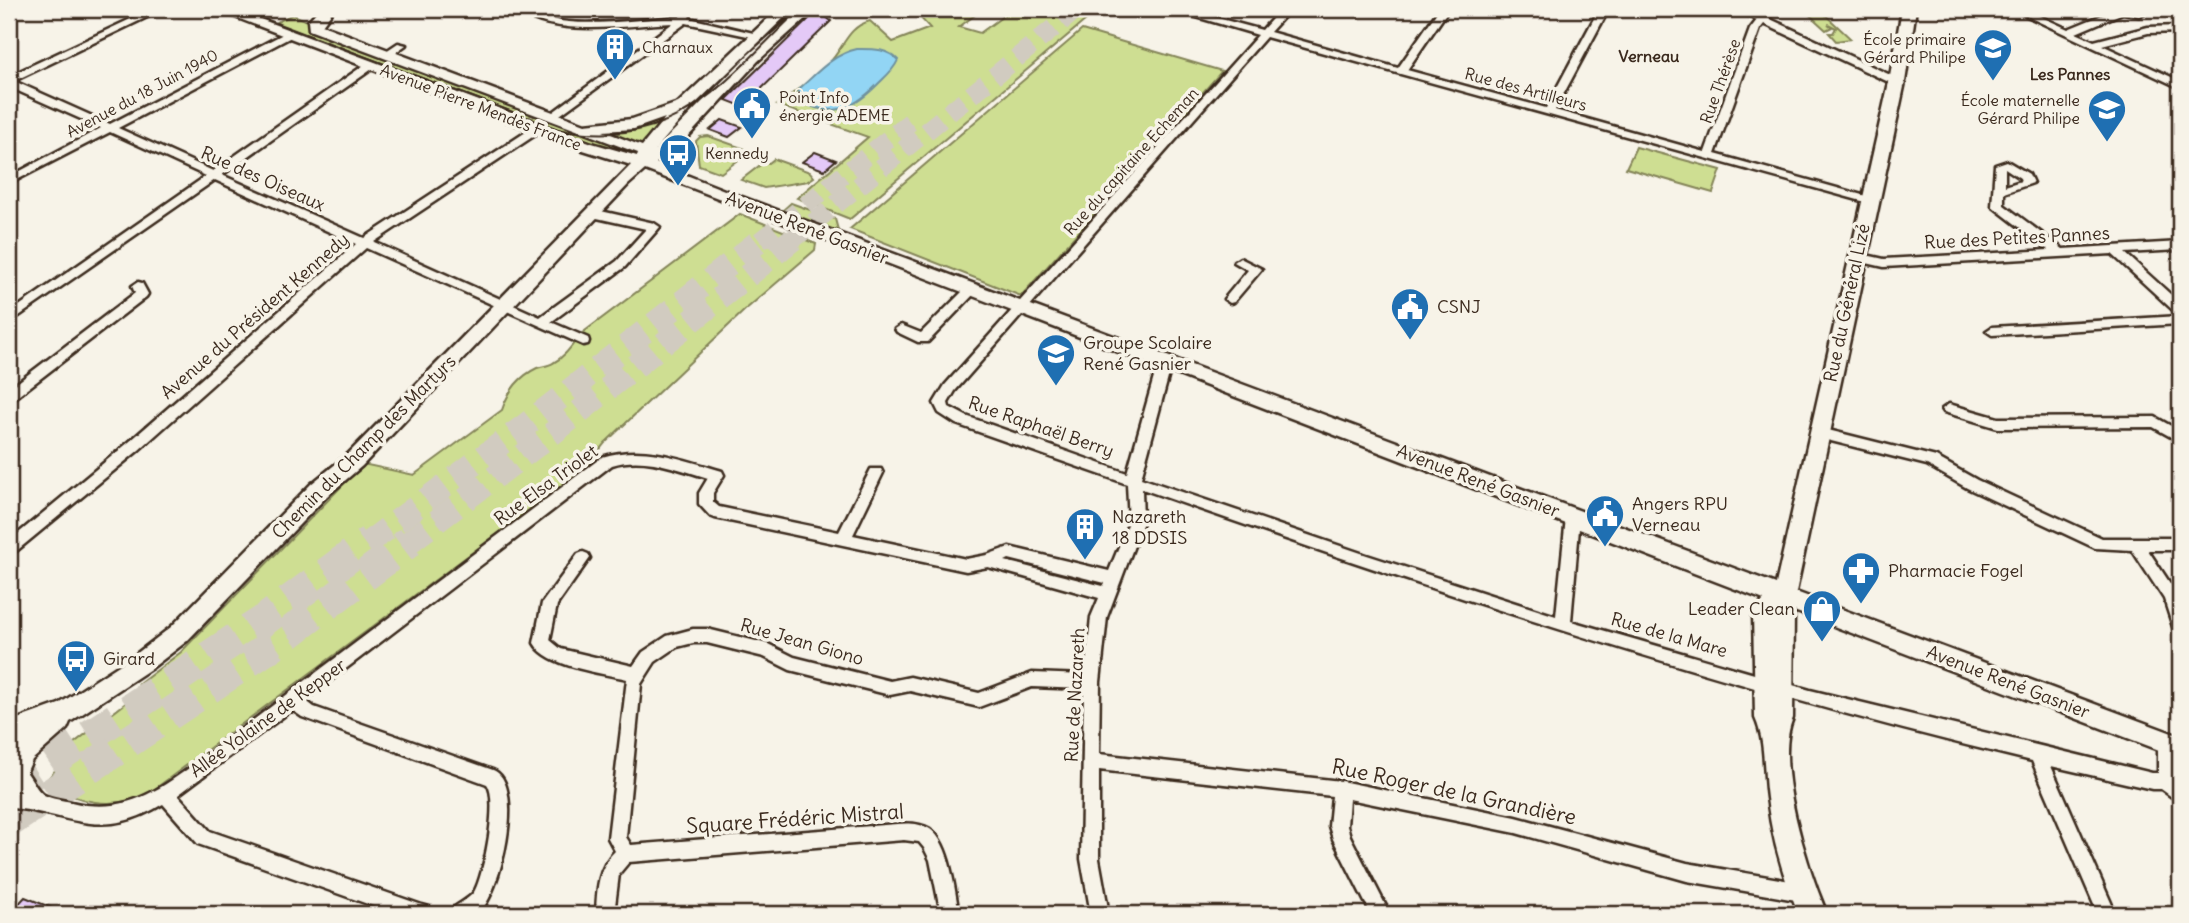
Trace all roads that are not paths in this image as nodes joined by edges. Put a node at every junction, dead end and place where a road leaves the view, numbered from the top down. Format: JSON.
{"nodes":[{"id":1,"x":159,"y":9,"type":"edge"},
{"id":2,"x":220,"y":9,"type":"edge"},
{"id":3,"x":327,"y":9,"type":"edge"},
{"id":4,"x":520,"y":9,"type":"edge"},
{"id":5,"x":786,"y":9,"type":"edge"},
{"id":6,"x":809,"y":9,"type":"edge"},
{"id":7,"x":1174,"y":9,"type":"edge"},
{"id":8,"x":1286,"y":9,"type":"edge"},
{"id":9,"x":1444,"y":9,"type":"edge"},
{"id":10,"x":1604,"y":9,"type":"edge"},
{"id":11,"x":1740,"y":9,"type":"edge"},
{"id":12,"x":1909,"y":9,"type":"edge"},
{"id":13,"x":2017,"y":9,"type":"edge"},
{"id":14,"x":2148,"y":9,"type":"edge"},
{"id":15,"x":2118,"y":10,"type":"edge"},
{"id":16,"x":686,"y":14,"type":"edge"},
{"id":17,"x":1763,"y":19,"type":"junction"},
{"id":18,"x":2180,"y":29,"type":"edge"},
{"id":19,"x":2069,"y":32,"type":"junction"},
{"id":20,"x":290,"y":34,"type":"junction"},
{"id":21,"x":1264,"y":34,"type":"junction"},
{"id":22,"x":757,"y":35,"type":"junction"},
{"id":23,"x":2094,"y":44,"type":"junction"},
{"id":24,"x":401,"y":45,"type":"dead end"},
{"id":25,"x":386,"y":55,"type":"junction"},
{"id":26,"x":371,"y":65,"type":"junction"},
{"id":27,"x":1401,"y":71,"type":"junction"},
{"id":28,"x":9,"y":82,"type":"edge"},
{"id":29,"x":1897,"y":82,"type":"junction"},
{"id":30,"x":2180,"y":85,"type":"edge"},
{"id":31,"x":686,"y":104,"type":"junction"},
{"id":32,"x":1549,"y":112,"type":"junction"},
{"id":33,"x":553,"y":117,"type":"junction"},
{"id":34,"x":572,"y":124,"type":"junction"},
{"id":35,"x":539,"y":128,"type":"junction"},
{"id":36,"x":108,"y":129,"type":"junction"},
{"id":37,"x":1709,"y":156,"type":"junction"},
{"id":38,"x":643,"y":163,"type":"junction"},
{"id":39,"x":211,"y":176,"type":"junction"},
{"id":40,"x":9,"y":181,"type":"edge"},
{"id":41,"x":1999,"y":191,"type":"dead end"},
{"id":42,"x":1869,"y":200,"type":"junction"},
{"id":43,"x":592,"y":213,"type":"junction"},
{"id":44,"x":365,"y":243,"type":"junction"},
{"id":45,"x":2180,"y":246,"type":"edge"},
{"id":46,"x":2116,"y":251,"type":"junction"},
{"id":47,"x":2061,"y":253,"type":"junction"},
{"id":48,"x":1857,"y":257,"type":"junction"},
{"id":49,"x":1240,"y":262,"type":"dead end"},
{"id":50,"x":138,"y":286,"type":"dead end"},
{"id":51,"x":971,"y":290,"type":"junction"},
{"id":52,"x":1230,"y":299,"type":"dead end"},
{"id":53,"x":9,"y":300,"type":"edge"},
{"id":54,"x":503,"y":306,"type":"junction"},
{"id":55,"x":23,"y":308,"type":"junction"},
{"id":56,"x":1021,"y":308,"type":"junction"},
{"id":57,"x":2180,"y":310,"type":"edge"},
{"id":58,"x":9,"y":319,"type":"edge"},
{"id":59,"x":2180,"y":320,"type":"edge"},
{"id":60,"x":542,"y":322,"type":"junction"},
{"id":61,"x":901,"y":329,"type":"dead end"},
{"id":62,"x":1992,"y":331,"type":"dead end"},
{"id":63,"x":583,"y":341,"type":"dead end"},
{"id":64,"x":1165,"y":363,"type":"junction"},
{"id":65,"x":9,"y":396,"type":"edge"},
{"id":66,"x":1949,"y":409,"type":"dead end"},
{"id":67,"x":1820,"y":433,"type":"junction"},
{"id":68,"x":2180,"y":437,"type":"edge"},
{"id":69,"x":876,"y":473,"type":"dead end"},
{"id":70,"x":1133,"y":481,"type":"junction"},
{"id":71,"x":1573,"y":517,"type":"junction"},
{"id":72,"x":843,"y":540,"type":"junction"},
{"id":73,"x":2180,"y":544,"type":"edge"},
{"id":74,"x":2137,"y":546,"type":"junction"},
{"id":75,"x":9,"y":549,"type":"edge"},
{"id":76,"x":583,"y":558,"type":"dead end"},
{"id":77,"x":478,"y":559,"type":"joint"},
{"id":78,"x":1112,"y":586,"type":"junction"},
{"id":79,"x":1782,"y":598,"type":"junction"},
{"id":80,"x":1563,"y":625,"type":"junction"},
{"id":81,"x":2180,"y":625,"type":"edge"},
{"id":82,"x":637,"y":674,"type":"junction"},
{"id":83,"x":1092,"y":682,"type":"junction"},
{"id":84,"x":1773,"y":686,"type":"junction"},
{"id":85,"x":292,"y":700,"type":"junction"},
{"id":86,"x":2173,"y":744,"type":"edge"},
{"id":87,"x":2038,"y":755,"type":"junction"},
{"id":88,"x":12,"y":756,"type":"edge"},
{"id":89,"x":1091,"y":761,"type":"junction"},
{"id":90,"x":2164,"y":781,"type":"junction"},
{"id":91,"x":1342,"y":789,"type":"junction"},
{"id":92,"x":166,"y":793,"type":"junction"},
{"id":93,"x":2180,"y":795,"type":"edge"},
{"id":94,"x":9,"y":800,"type":"edge"},
{"id":95,"x":37,"y":800,"type":"junction"},
{"id":96,"x":626,"y":854,"type":"junction"},
{"id":97,"x":1808,"y":903,"type":"edge"},
{"id":98,"x":422,"y":914,"type":"edge"},
{"id":99,"x":459,"y":914,"type":"edge"},
{"id":100,"x":606,"y":914,"type":"edge"},
{"id":101,"x":950,"y":914,"type":"edge"},
{"id":102,"x":1100,"y":914,"type":"edge"},
{"id":103,"x":1381,"y":914,"type":"edge"},
{"id":104,"x":2107,"y":914,"type":"edge"}],
"edges":[{"from":1,"to":28,"type":"street"},
{"from":2,"to":20,"type":"main road","name":"Avenue Pierre Mendès France"},
{"from":3,"to":25,"type":"main road","name":"Avenue Pierre Mendès France"},
{"from":4,"to":16,"type":"street"},
{"from":5,"to":22,"type":"main road"},
{"from":6,"to":38,"type":"main road"},
{"from":7,"to":21,"type":"street","name":"Rue des Artilleurs"},
{"from":8,"to":21,"type":"street","name":"Rue du capitaine Echeman"},
{"from":9,"to":27,"type":"street"},
{"from":10,"to":32,"type":"street"},
{"from":11,"to":17,"type":"street"},
{"from":12,"to":29,"type":"main road","name":"Rue du Général Lizé"},
{"from":13,"to":19,"type":"street"},
{"from":14,"to":15,"type":"street"},
{"from":15,"to":19,"type":"street"},
{"from":16,"to":22,"type":"street"},
{"from":16,"to":33,"type":"street"},
{"from":17,"to":29,"type":"street"},
{"from":17,"to":37,"type":"street","name":"Rue Thérèse"},
{"from":18,"to":23,"type":"street"},
{"from":19,"to":23,"type":"street"},
{"from":20,"to":26,"type":"main road","name":"Avenue Pierre Mendès France"},
{"from":20,"to":36,"type":"street","name":"Avenue du 18 Juin 1940"},
{"from":21,"to":27,"type":"street","name":"Rue des Artilleurs"},
{"from":21,"to":56,"type":"street","name":"Rue du capitaine Echeman"},
{"from":22,"to":31,"type":"main road"},
{"from":23,"to":30,"type":"street"},
{"from":24,"to":25,"type":"street"},
{"from":25,"to":33,"type":"main road","name":"Avenue Pierre Mendès France"},
{"from":26,"to":35,"type":"main road","name":"Avenue Pierre Mendès France"},
{"from":26,"to":39,"type":"street"},
{"from":27,"to":32,"type":"street","name":"Rue des Artilleurs"},
{"from":28,"to":36,"type":"street","name":"Rue des Oiseaux"},
{"from":29,"to":42,"type":"main road","name":"Rue du Général Lizé"},
{"from":31,"to":34,"type":"main road"},
{"from":31,"to":38,"type":"main road"},
{"from":32,"to":37,"type":"street","name":"Rue des Artilleurs"},
{"from":33,"to":34,"type":"main road","name":"Avenue Pierre Mendès France"},
{"from":34,"to":38,"type":"main road","name":"Avenue Pierre Mendès France"},
{"from":35,"to":38,"type":"main road","name":"Avenue Pierre Mendès France"},
{"from":35,"to":44,"type":"street","name":"Avenue du Président Kennedy"},
{"from":36,"to":39,"type":"street","name":"Rue des Oiseaux"},
{"from":36,"to":40,"type":"street","name":"Avenue du 18 Juin 1940"},
{"from":37,"to":42,"type":"street","name":"Rue des Artilleurs"},
{"from":38,"to":43,"type":"main road","name":"Chemin du Champ des Martyrs"},
{"from":38,"to":51,"type":"main road","name":"Avenue René Gasnier"},
{"from":39,"to":44,"type":"street","name":"Rue des Oiseaux"},
{"from":39,"to":55,"type":"street"},
{"from":41,"to":47,"type":"street"},
{"from":42,"to":48,"type":"main road","name":"Rue du Général Lizé"},
{"from":43,"to":54,"type":"main road","name":"Chemin du Champ des Martyrs"},
{"from":43,"to":60,"type":"street"},
{"from":44,"to":54,"type":"street","name":"Rue des Oiseaux"},
{"from":44,"to":75,"type":"street","name":"Avenue du Président Kennedy"},
{"from":45,"to":46,"type":"street","name":"Rue des Petites Pannes"},
{"from":46,"to":47,"type":"street","name":"Rue des Petites Pannes"},
{"from":46,"to":57,"type":"street"},
{"from":47,"to":48,"type":"street","name":"Rue des Petites Pannes"},
{"from":48,"to":67,"type":"main road","name":"Rue du Général Lizé"},
{"from":49,"to":52,"type":"street"},
{"from":50,"to":65,"type":"street"},
{"from":51,"to":56,"type":"main road","name":"Avenue René Gasnier"},
{"from":51,"to":61,"type":"street"},
{"from":53,"to":55,"type":"street"},
{"from":54,"to":60,"type":"street","name":"Rue des Oiseaux"},
{"from":54,"to":88,"type":"main road","name":"Chemin du Champ des Martyrs"},
{"from":55,"to":58,"type":"street"},
{"from":56,"to":64,"type":"main road","name":"Avenue René Gasnier"},
{"from":56,"to":70,"type":"street","name":"Rue Raphaël Berry"},
{"from":59,"to":62,"type":"street"},
{"from":60,"to":63,"type":"street","name":"Rue des Oiseaux"},
{"from":64,"to":70,"type":"street","name":"Rue de Nazareth"},
{"from":64,"to":71,"type":"main road","name":"Avenue René Gasnier"},
{"from":66,"to":68,"type":"street"},
{"from":67,"to":74,"type":"street"},
{"from":67,"to":79,"type":"main road","name":"Rue du Général Lizé"},
{"from":69,"to":72,"type":"street"},
{"from":70,"to":78,"type":"street","name":"Rue de Nazareth"},
{"from":70,"to":80,"type":"street","name":"Rue de la Mare"},
{"from":71,"to":79,"type":"main road","name":"Avenue René Gasnier"},
{"from":71,"to":80,"type":"street"},
{"from":72,"to":77,"type":"street","name":"Rue Elsa Triolet"},
{"from":72,"to":78,"type":"street","name":"Rue Elsa Triolet"},
{"from":73,"to":74,"type":"street"},
{"from":74,"to":81,"type":"street"},
{"from":76,"to":82,"type":"street"},
{"from":77,"to":85,"type":"street","name":"Allée Yolaine de Kepper"},
{"from":78,"to":83,"type":"street","name":"Rue de Nazareth"},
{"from":79,"to":84,"type":"main road","name":"Rue du Général Lizé"},
{"from":79,"to":86,"type":"main road","name":"Avenue René Gasnier"},
{"from":80,"to":84,"type":"street","name":"Rue de la Mare"},
{"from":82,"to":83,"type":"street","name":"Rue Jean Giono"},
{"from":82,"to":96,"type":"street"},
{"from":83,"to":89,"type":"street","name":"Rue de Nazareth"},
{"from":84,"to":87,"type":"street","name":"Rue de la Mare"},
{"from":84,"to":97,"type":"main road","name":"Rue du Général Lizé"},
{"from":85,"to":92,"type":"street","name":"Allée Yolaine de Kepper"},
{"from":85,"to":99,"type":"street"},
{"from":86,"to":90,"type":"street"},
{"from":87,"to":90,"type":"street","name":"Rue de la Mare"},
{"from":87,"to":104,"type":"street"},
{"from":88,"to":95,"type":"street"},
{"from":89,"to":91,"type":"street","name":"Rue Roger de la Grandière"},
{"from":89,"to":102,"type":"street","name":"Rue de Nazareth"},
{"from":90,"to":93,"type":"street"},
{"from":91,"to":97,"type":"street","name":"Rue Roger de la Grandière"},
{"from":91,"to":103,"type":"street"},
{"from":92,"to":95,"type":"street","name":"Allée Yolaine de Kepper"},
{"from":92,"to":98,"type":"street"},
{"from":94,"to":95,"type":"street","name":"Allée Yolaine de Kepper"},
{"from":96,"to":100,"type":"street"},
{"from":96,"to":101,"type":"street","name":"Square Frédéric Mistral"}]}
